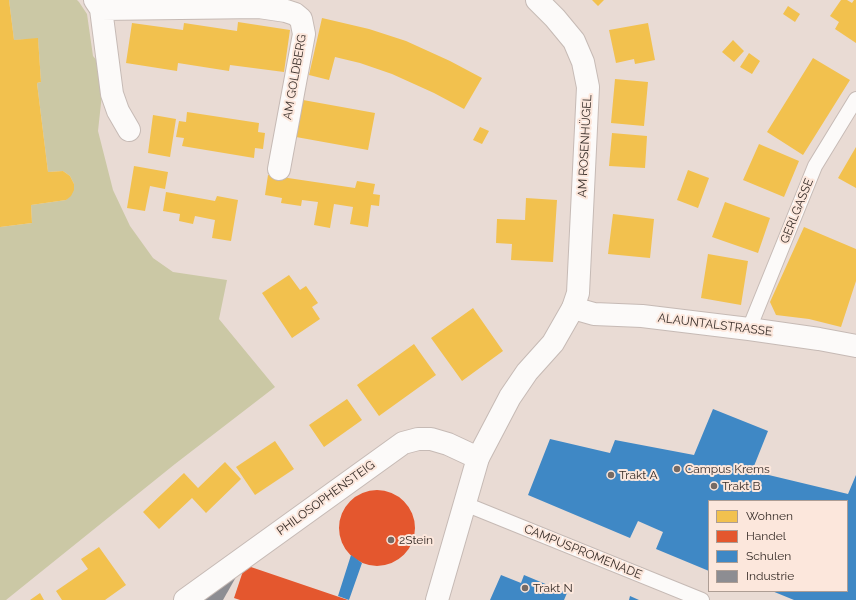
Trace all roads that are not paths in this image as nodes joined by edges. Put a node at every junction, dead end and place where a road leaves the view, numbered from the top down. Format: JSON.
{"nodes":[{"id":1,"x":537,"y":0,"type":"edge"},
{"id":2,"x":98,"y":5,"type":"edge"},
{"id":3,"x":856,"y":99,"type":"edge"},
{"id":4,"x":129,"y":130,"type":"dead end"},
{"id":5,"x":279,"y":169,"type":"dead end"},
{"id":6,"x":573,"y":308,"type":"junction"},
{"id":7,"x":749,"y":329,"type":"junction"},
{"id":8,"x":856,"y":346,"type":"edge"},
{"id":9,"x":478,"y":458,"type":"junction"},
{"id":10,"x":465,"y":504,"type":"junction"},
{"id":11,"x":185,"y":600,"type":"edge"},
{"id":12,"x":437,"y":600,"type":"edge"},
{"id":13,"x":702,"y":600,"type":"edge"}],
"edges":[{"from":1,"to":6,"type":"street","name":"AM ROSENHÜGEL"},
{"from":2,"to":4,"type":"street","name":"AM GOLDBERG"},
{"from":2,"to":5,"type":"street","name":"AM GOLDBERG"},
{"from":3,"to":7,"type":"lane","name":"GERLGASSE"},
{"from":6,"to":7,"type":"street","name":"ALAUNTALSTRASSE"},
{"from":6,"to":9,"type":"street","name":"AM ROSENHÜGEL"},
{"from":7,"to":8,"type":"street","name":"ALAUNTALSTRASSE"},
{"from":9,"to":10,"type":"street","name":"AM ROSENHÜGEL"},
{"from":9,"to":11,"type":"street","name":"PHILOSOPHENSTEIG"},
{"from":10,"to":12,"type":"street","name":"AM ROSENHÜGEL"},
{"from":10,"to":13,"type":"lane","name":"CAMPUSPROMENADE"}]}
